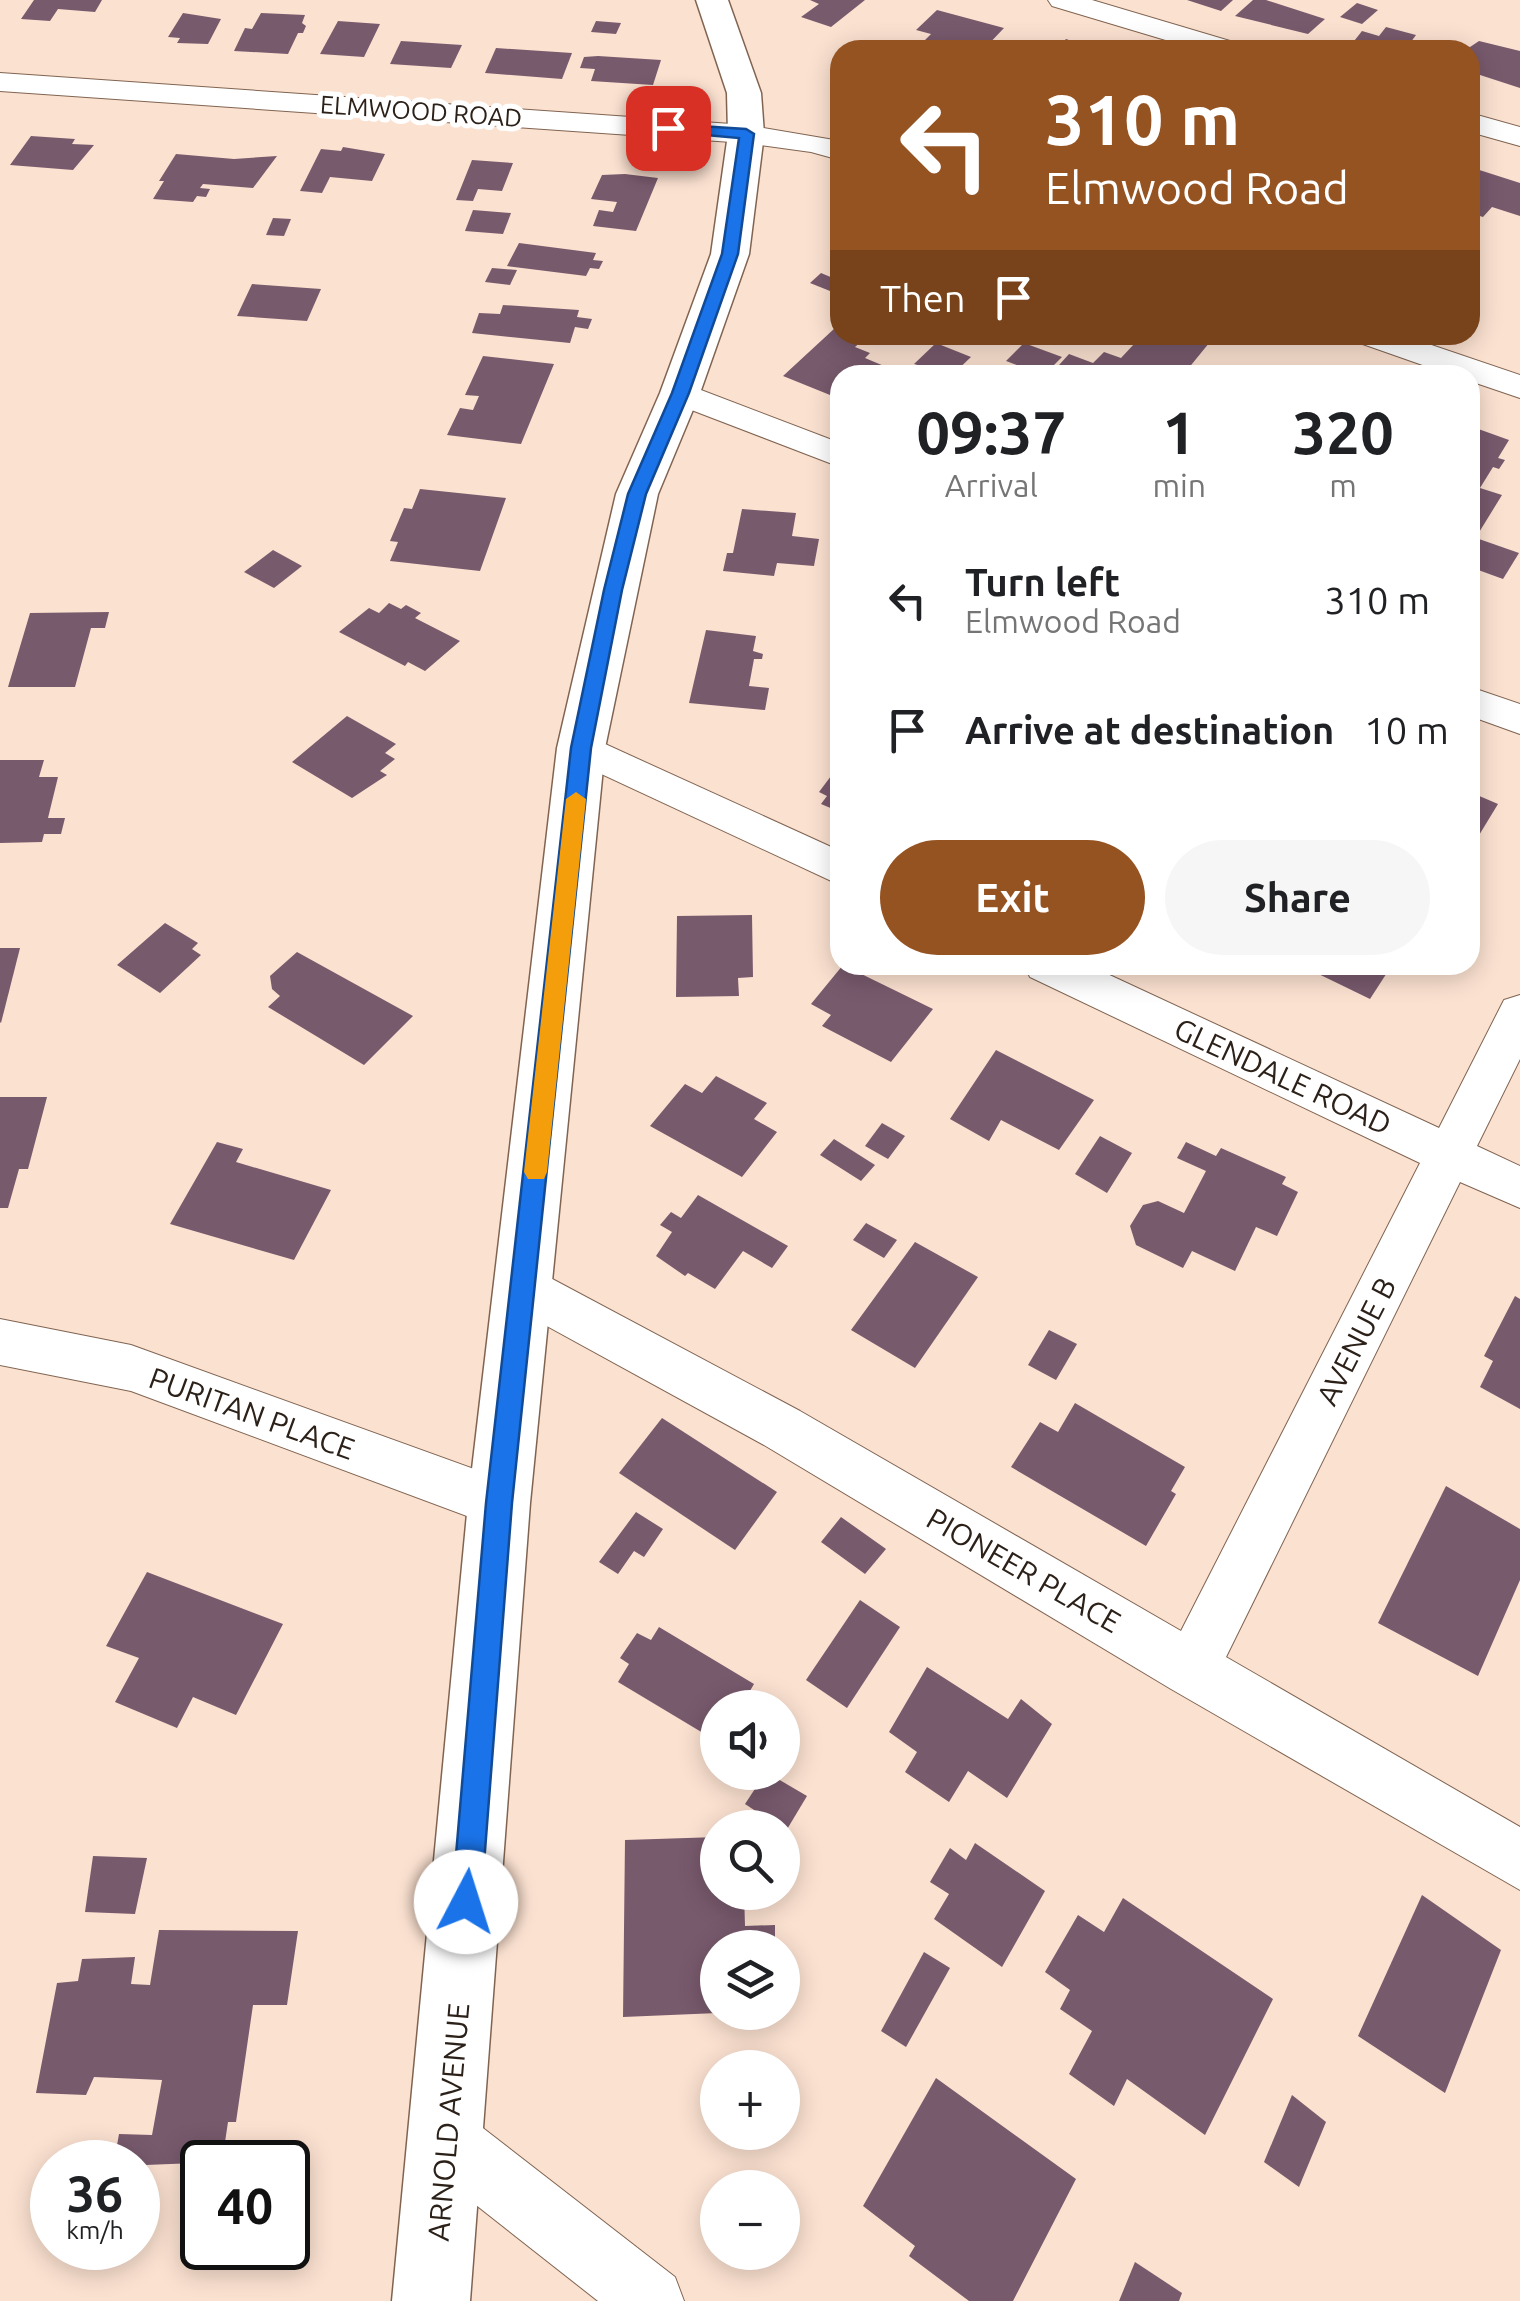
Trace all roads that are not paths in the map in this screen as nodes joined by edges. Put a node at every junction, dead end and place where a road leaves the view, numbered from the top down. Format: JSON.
{"nodes":[{"id":1,"x":712,"y":0,"type":"edge"},
{"id":2,"x":1062,"y":0,"type":"edge"},
{"id":3,"x":1196,"y":40,"type":"edge"},
{"id":4,"x":0,"y":82,"type":"edge"},
{"id":5,"x":1480,"y":125,"type":"edge"},
{"id":6,"x":746,"y":134,"type":"junction"},
{"id":7,"x":1520,"y":136,"type":"edge"},
{"id":8,"x":830,"y":148,"type":"edge"},
{"id":9,"x":1399,"y":345,"type":"edge"},
{"id":10,"x":1457,"y":365,"type":"edge"},
{"id":11,"x":1480,"y":373,"type":"edge"},
{"id":12,"x":1520,"y":387,"type":"edge"},
{"id":13,"x":680,"y":393,"type":"junction"},
{"id":14,"x":830,"y":452,"type":"edge"},
{"id":15,"x":1480,"y":704,"type":"edge"},
{"id":16,"x":1520,"y":720,"type":"edge"},
{"id":17,"x":581,"y":748,"type":"junction"},
{"id":18,"x":830,"y":864,"type":"edge"},
{"id":19,"x":1067,"y":975,"type":"edge"},
{"id":20,"x":1520,"y":1012,"type":"edge"},
{"id":21,"x":1450,"y":1154,"type":"junction"},
{"id":22,"x":1520,"y":1188,"type":"edge"},
{"id":23,"x":523,"y":1288,"type":"junction"},
{"id":24,"x":0,"y":1342,"type":"edge"},
{"id":25,"x":499,"y":1503,"type":"junction"},
{"id":26,"x":1192,"y":1669,"type":"junction"},
{"id":27,"x":1520,"y":1860,"type":"edge"},
{"id":28,"x":447,"y":2141,"type":"junction"},
{"id":29,"x":432,"y":2301,"type":"edge"},
{"id":30,"x":651,"y":2301,"type":"edge"}],
"edges":[{"from":1,"to":6,"type":"street","name":"ARNOLD AVENUE"},
{"from":2,"to":3,"type":"street"},
{"from":4,"to":6,"type":"street","name":"ELMWOOD ROAD"},
{"from":5,"to":7,"type":"street"},
{"from":6,"to":8,"type":"street","name":"ELMWOOD ROAD"},
{"from":6,"to":13,"type":"street","name":"ARNOLD AVENUE"},
{"from":9,"to":10,"type":"street"},
{"from":11,"to":12,"type":"street"},
{"from":13,"to":14,"type":"street"},
{"from":13,"to":17,"type":"street","name":"ARNOLD AVENUE"},
{"from":15,"to":16,"type":"street"},
{"from":17,"to":18,"type":"street"},
{"from":17,"to":23,"type":"street","name":"ARNOLD AVENUE"},
{"from":19,"to":21,"type":"street","name":"GLENDALE ROAD"},
{"from":20,"to":21,"type":"street","name":"AVENUE B"},
{"from":21,"to":22,"type":"street","name":"GLENDALE ROAD"},
{"from":21,"to":26,"type":"street","name":"AVENUE B"},
{"from":23,"to":25,"type":"street","name":"ARNOLD AVENUE"},
{"from":23,"to":26,"type":"street","name":"PIONEER PLACE"},
{"from":24,"to":25,"type":"street","name":"PURITAN PLACE"},
{"from":25,"to":28,"type":"street","name":"ARNOLD AVENUE"},
{"from":26,"to":27,"type":"street","name":"PIONEER PLACE"},
{"from":28,"to":29,"type":"street","name":"ARNOLD AVENUE"},
{"from":28,"to":30,"type":"street"}]}
